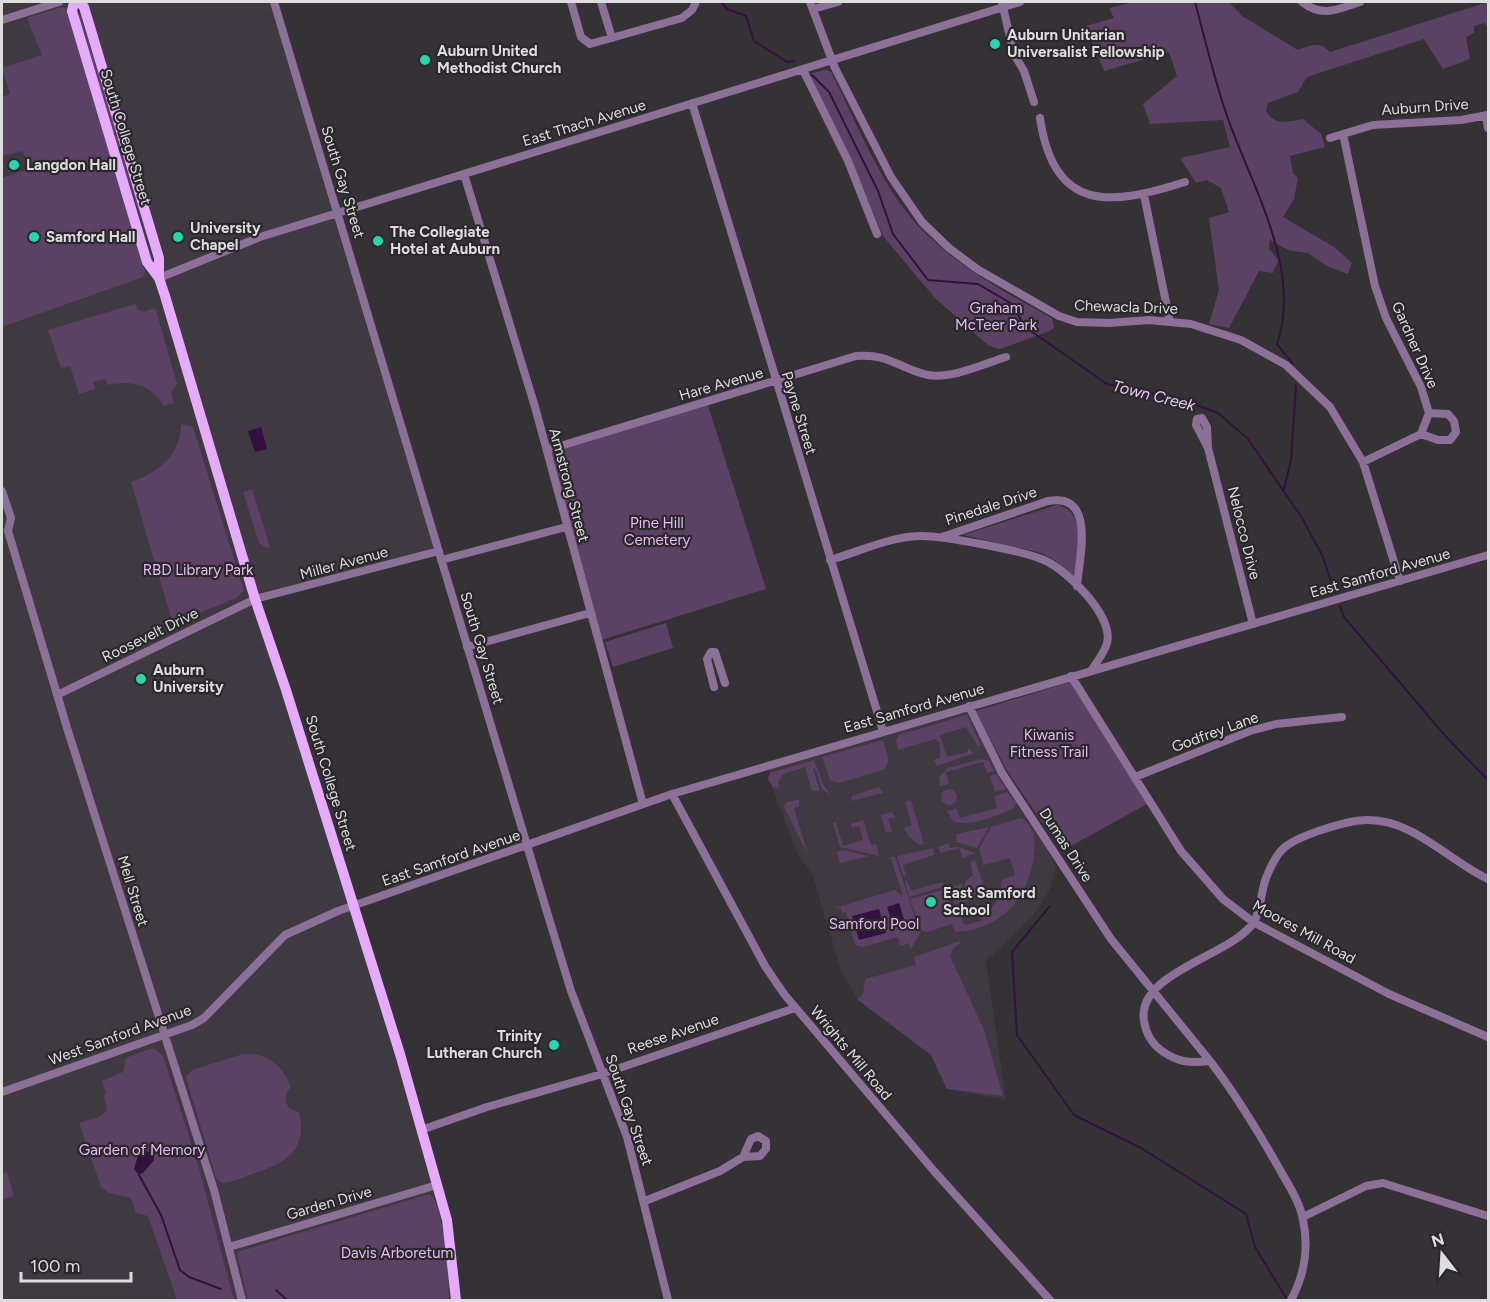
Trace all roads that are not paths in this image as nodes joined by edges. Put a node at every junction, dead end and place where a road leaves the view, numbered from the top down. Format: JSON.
{"nodes":[{"id":1,"x":59,"y":2,"type":"edge"},
{"id":2,"x":74,"y":2,"type":"edge"},
{"id":3,"x":79,"y":2,"type":"edge"},
{"id":4,"x":274,"y":2,"type":"edge"},
{"id":5,"x":572,"y":2,"type":"edge"},
{"id":6,"x":602,"y":2,"type":"edge"},
{"id":7,"x":696,"y":2,"type":"edge"},
{"id":8,"x":838,"y":2,"type":"edge"},
{"id":9,"x":1020,"y":2,"type":"edge"},
{"id":10,"x":1302,"y":2,"type":"edge"},
{"id":11,"x":1360,"y":2,"type":"edge"},
{"id":12,"x":1002,"y":4,"type":"edge"},
{"id":13,"x":812,"y":5,"type":"edge"},
{"id":14,"x":2,"y":20,"type":"edge"},
{"id":15,"x":612,"y":38,"type":"junction"},
{"id":16,"x":831,"y":60,"type":"junction"},
{"id":17,"x":803,"y":70,"type":"junction"},
{"id":18,"x":1034,"y":102,"type":"dead end"},
{"id":19,"x":692,"y":103,"type":"junction"},
{"id":20,"x":1487,"y":115,"type":"edge"},
{"id":21,"x":1040,"y":118,"type":"dead end"},
{"id":22,"x":1488,"y":128,"type":"edge"},
{"id":23,"x":1343,"y":134,"type":"junction"},
{"id":24,"x":1330,"y":138,"type":"dead end"},
{"id":25,"x":464,"y":174,"type":"junction"},
{"id":26,"x":1185,"y":182,"type":"dead end"},
{"id":27,"x":1144,"y":195,"type":"junction"},
{"id":28,"x":338,"y":214,"type":"junction"},
{"id":29,"x":877,"y":234,"type":"dead end"},
{"id":30,"x":159,"y":278,"type":"junction"},
{"id":31,"x":1170,"y":322,"type":"junction"},
{"id":32,"x":1006,"y":357,"type":"dead end"},
{"id":33,"x":775,"y":382,"type":"junction"},
{"id":34,"x":1429,"y":413,"type":"junction"},
{"id":35,"x":1421,"y":434,"type":"junction"},
{"id":36,"x":1208,"y":447,"type":"dead end"},
{"id":37,"x":547,"y":450,"type":"junction"},
{"id":38,"x":1363,"y":462,"type":"junction"},
{"id":39,"x":2,"y":491,"type":"edge"},
{"id":40,"x":566,"y":527,"type":"junction"},
{"id":41,"x":941,"y":537,"type":"junction"},
{"id":42,"x":1488,"y":555,"type":"edge"},
{"id":43,"x":440,"y":556,"type":"junction"},
{"id":44,"x":830,"y":560,"type":"junction"},
{"id":45,"x":1400,"y":581,"type":"junction"},
{"id":46,"x":1077,"y":586,"type":"junction"},
{"id":47,"x":255,"y":600,"type":"junction"},
{"id":48,"x":590,"y":613,"type":"junction"},
{"id":49,"x":1253,"y":624,"type":"junction"},
{"id":50,"x":467,"y":647,"type":"junction"},
{"id":51,"x":1091,"y":671,"type":"junction"},
{"id":52,"x":1071,"y":676,"type":"junction"},
{"id":53,"x":725,"y":683,"type":"dead end"},
{"id":54,"x":714,"y":687,"type":"dead end"},
{"id":55,"x":57,"y":695,"type":"junction"},
{"id":56,"x":969,"y":706,"type":"junction"},
{"id":57,"x":1342,"y":717,"type":"dead end"},
{"id":58,"x":883,"y":731,"type":"junction"},
{"id":59,"x":1136,"y":777,"type":"junction"},
{"id":60,"x":672,"y":794,"type":"junction"},
{"id":61,"x":643,"y":804,"type":"junction"},
{"id":62,"x":527,"y":846,"type":"junction"},
{"id":63,"x":1488,"y":879,"type":"edge"},
{"id":64,"x":353,"y":906,"type":"junction"},
{"id":65,"x":1254,"y":922,"type":"junction"},
{"id":66,"x":1152,"y":993,"type":"junction"},
{"id":67,"x":795,"y":1008,"type":"junction"},
{"id":68,"x":164,"y":1036,"type":"junction"},
{"id":69,"x":1488,"y":1037,"type":"edge"},
{"id":70,"x":1210,"y":1061,"type":"junction"},
{"id":71,"x":602,"y":1074,"type":"junction"},
{"id":72,"x":2,"y":1092,"type":"edge"},
{"id":73,"x":422,"y":1131,"type":"junction"},
{"id":74,"x":743,"y":1157,"type":"dead end"},
{"id":75,"x":437,"y":1185,"type":"junction"},
{"id":76,"x":645,"y":1201,"type":"junction"},
{"id":77,"x":1488,"y":1216,"type":"edge"},
{"id":78,"x":1303,"y":1217,"type":"junction"},
{"id":79,"x":229,"y":1247,"type":"junction"},
{"id":80,"x":1047,"y":1297,"type":"edge"},
{"id":81,"x":242,"y":1300,"type":"edge"},
{"id":82,"x":456,"y":1300,"type":"edge"},
{"id":83,"x":668,"y":1300,"type":"edge"},
{"id":84,"x":1036,"y":1300,"type":"edge"},
{"id":85,"x":1291,"y":1300,"type":"edge"}],
"edges":[{"from":1,"to":14,"type":"street"},
{"from":2,"to":30,"type":"main road","name":"South College Street"},
{"from":3,"to":30,"type":"main road","name":"South College Street"},
{"from":4,"to":28,"type":"street","name":"South Gay Street"},
{"from":5,"to":15,"type":"street"},
{"from":6,"to":15,"type":"street"},
{"from":7,"to":15,"type":"street"},
{"from":8,"to":13,"type":"street"},
{"from":9,"to":12,"type":"street","name":"East Thach Avenue"},
{"from":10,"to":11,"type":"street"},
{"from":12,"to":16,"type":"street","name":"East Thach Avenue"},
{"from":12,"to":18,"type":"street"},
{"from":13,"to":16,"type":"street","name":"Chewacla Drive"},
{"from":16,"to":17,"type":"street","name":"East Thach Avenue"},
{"from":16,"to":31,"type":"street","name":"Chewacla Drive"},
{"from":17,"to":19,"type":"street","name":"East Thach Avenue"},
{"from":17,"to":29,"type":"street"},
{"from":19,"to":25,"type":"street","name":"East Thach Avenue"},
{"from":19,"to":33,"type":"street","name":"Payne Street"},
{"from":20,"to":22,"type":"street"},
{"from":20,"to":23,"type":"street","name":"Auburn Drive"},
{"from":21,"to":27,"type":"street"},
{"from":23,"to":24,"type":"street","name":"Auburn Drive"},
{"from":23,"to":34,"type":"street","name":"Gardner Drive"},
{"from":25,"to":28,"type":"street","name":"East Thach Avenue"},
{"from":25,"to":37,"type":"street","name":"Armstrong Street"},
{"from":26,"to":27,"type":"street"},
{"from":27,"to":31,"type":"street"},
{"from":28,"to":30,"type":"street","name":"East Thach Avenue"},
{"from":28,"to":43,"type":"street","name":"South Gay Street"},
{"from":30,"to":47,"type":"main road","name":"South College Street"},
{"from":31,"to":38,"type":"street","name":"Chewacla Drive"},
{"from":32,"to":33,"type":"street","name":"Hare Avenue"},
{"from":33,"to":37,"type":"street","name":"Hare Avenue"},
{"from":33,"to":44,"type":"street","name":"Payne Street"},
{"from":34,"to":35,"type":"street","name":"Gardner Drive"},
{"from":34,"to":35,"type":"street"},
{"from":35,"to":38,"type":"street"},
{"from":36,"to":49,"type":"street","name":"Nelocco Drive"},
{"from":37,"to":40,"type":"street","name":"Armstrong Street"},
{"from":38,"to":45,"type":"street","name":"Chewacla Drive"},
{"from":39,"to":55,"type":"street","name":"Mell Street"},
{"from":40,"to":43,"type":"street","name":"Miller Avenue"},
{"from":40,"to":48,"type":"street","name":"Armstrong Street"},
{"from":41,"to":44,"type":"street","name":"Pinedale Drive"},
{"from":41,"to":46,"type":"street","name":"Pinedale Drive"},
{"from":41,"to":46,"type":"street","name":"Pinedale Drive"},
{"from":42,"to":45,"type":"street","name":"East Samford Avenue"},
{"from":43,"to":47,"type":"street","name":"Miller Avenue"},
{"from":43,"to":50,"type":"street","name":"South Gay Street"},
{"from":44,"to":58,"type":"street","name":"Payne Street"},
{"from":45,"to":49,"type":"street","name":"East Samford Avenue"},
{"from":46,"to":51,"type":"street","name":"Pinedale Drive"},
{"from":47,"to":55,"type":"street","name":"Roosevelt Drive"},
{"from":47,"to":64,"type":"main road","name":"South College Street"},
{"from":48,"to":50,"type":"street"},
{"from":48,"to":61,"type":"street","name":"Armstrong Street"},
{"from":49,"to":51,"type":"street","name":"East Samford Avenue"},
{"from":50,"to":62,"type":"street","name":"South Gay Street"},
{"from":51,"to":52,"type":"street","name":"East Samford Avenue"},
{"from":52,"to":56,"type":"street","name":"East Samford Avenue"},
{"from":52,"to":59,"type":"street","name":"Moores Mill Road"},
{"from":53,"to":54,"type":"street"},
{"from":55,"to":68,"type":"street","name":"Mell Street"},
{"from":56,"to":58,"type":"street","name":"East Samford Avenue"},
{"from":56,"to":66,"type":"street","name":"Dumas Drive"},
{"from":57,"to":59,"type":"street","name":"Godfrey Lane"},
{"from":58,"to":60,"type":"street","name":"East Samford Avenue"},
{"from":59,"to":65,"type":"street","name":"Moores Mill Road"},
{"from":60,"to":61,"type":"street","name":"East Samford Avenue"},
{"from":60,"to":67,"type":"street","name":"Wrights Mill Road"},
{"from":61,"to":62,"type":"street","name":"East Samford Avenue"},
{"from":62,"to":64,"type":"street","name":"East Samford Avenue"},
{"from":62,"to":71,"type":"street","name":"South Gay Street"},
{"from":63,"to":65,"type":"street"},
{"from":64,"to":68,"type":"street","name":"West Samford Avenue"},
{"from":64,"to":73,"type":"main road","name":"South College Street"},
{"from":65,"to":66,"type":"street"},
{"from":65,"to":69,"type":"street","name":"Moores Mill Road"},
{"from":66,"to":70,"type":"street","name":"Dumas Drive"},
{"from":66,"to":70,"type":"street"},
{"from":67,"to":71,"type":"street","name":"Reese Avenue"},
{"from":67,"to":80,"type":"street","name":"Wrights Mill Road"},
{"from":68,"to":72,"type":"street","name":"West Samford Avenue"},
{"from":68,"to":79,"type":"street","name":"Mell Street"},
{"from":70,"to":78,"type":"street","name":"Dumas Drive"},
{"from":71,"to":73,"type":"street","name":"Reese Avenue"},
{"from":71,"to":76,"type":"street","name":"South Gay Street"},
{"from":73,"to":75,"type":"main road","name":"South College Street"},
{"from":74,"to":76,"type":"street"},
{"from":75,"to":79,"type":"street","name":"Garden Drive"},
{"from":75,"to":82,"type":"main road","name":"South College Street"},
{"from":76,"to":83,"type":"street","name":"South Gay Street"},
{"from":77,"to":78,"type":"street"},
{"from":78,"to":85,"type":"street","name":"Dumas Drive"},
{"from":79,"to":81,"type":"street","name":"Mell Street"},
{"from":80,"to":84,"type":"street"}]}
